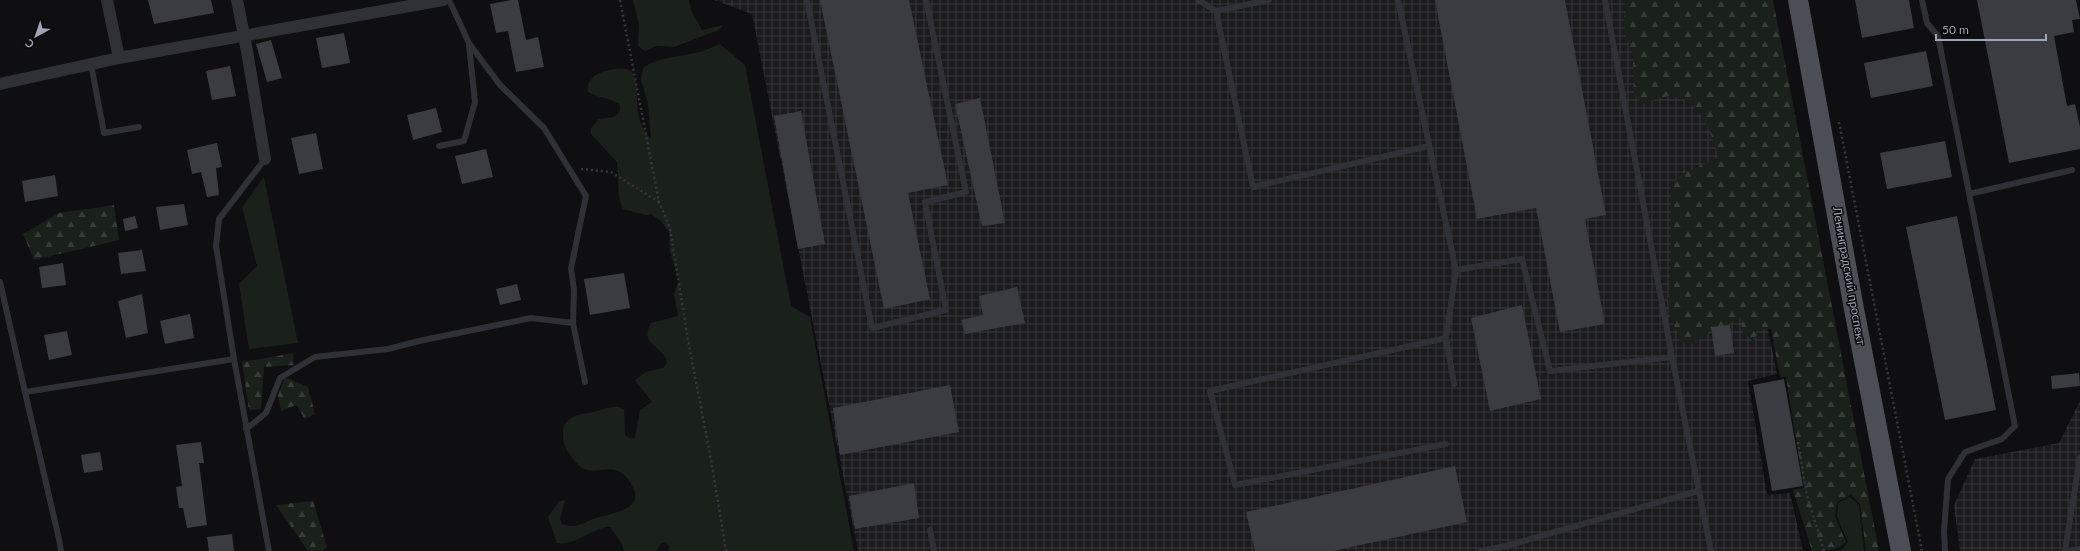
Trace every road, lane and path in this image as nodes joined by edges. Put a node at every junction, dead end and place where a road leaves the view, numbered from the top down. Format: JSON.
{"nodes":[{"id":1,"x":107,"y":0,"type":"edge"},
{"id":2,"x":237,"y":0,"type":"edge"},
{"id":3,"x":443,"y":0,"type":"edge"},
{"id":4,"x":449,"y":0,"type":"edge"},
{"id":5,"x":620,"y":0,"type":"edge"},
{"id":6,"x":807,"y":0,"type":"edge"},
{"id":7,"x":926,"y":0,"type":"edge"},
{"id":8,"x":1198,"y":0,"type":"edge"},
{"id":9,"x":1269,"y":0,"type":"edge"},
{"id":10,"x":1398,"y":0,"type":"edge"},
{"id":11,"x":1605,"y":0,"type":"edge"},
{"id":12,"x":1798,"y":0,"type":"edge"},
{"id":13,"x":1922,"y":0,"type":"edge"},
{"id":14,"x":1216,"y":11,"type":"junction"},
{"id":15,"x":243,"y":34,"type":"junction"},
{"id":16,"x":469,"y":43,"type":"junction"},
{"id":17,"x":119,"y":58,"type":"junction"},
{"id":18,"x":91,"y":64,"type":"junction"},
{"id":19,"x":0,"y":84,"type":"edge"},
{"id":20,"x":1838,"y":116,"type":"dead end"},
{"id":21,"x":139,"y":127,"type":"dead end"},
{"id":22,"x":439,"y":146,"type":"dead end"},
{"id":23,"x":1429,"y":146,"type":"junction"},
{"id":24,"x":265,"y":159,"type":"joint"},
{"id":25,"x":569,"y":168,"type":"junction"},
{"id":26,"x":2072,"y":170,"type":"dead end"},
{"id":27,"x":1969,"y":194,"type":"junction"},
{"id":28,"x":659,"y":202,"type":"junction"},
{"id":29,"x":1456,"y":270,"type":"junction"},
{"id":30,"x":0,"y":282,"type":"edge"},
{"id":31,"x":572,"y":323,"type":"junction"},
{"id":32,"x":1446,"y":338,"type":"junction"},
{"id":33,"x":1672,"y":357,"type":"junction"},
{"id":34,"x":234,"y":359,"type":"junction"},
{"id":35,"x":585,"y":382,"type":"dead end"},
{"id":36,"x":1454,"y":384,"type":"dead end"},
{"id":37,"x":25,"y":392,"type":"junction"},
{"id":38,"x":246,"y":429,"type":"junction"},
{"id":39,"x":1798,"y":442,"type":"dead end"},
{"id":40,"x":1446,"y":444,"type":"dead end"},
{"id":41,"x":2080,"y":457,"type":"edge"},
{"id":42,"x":1698,"y":491,"type":"junction"},
{"id":43,"x":930,"y":530,"type":"dead end"},
{"id":44,"x":2080,"y":549,"type":"edge"},
{"id":45,"x":61,"y":551,"type":"edge"},
{"id":46,"x":269,"y":551,"type":"edge"},
{"id":47,"x":726,"y":551,"type":"edge"},
{"id":48,"x":934,"y":551,"type":"edge"},
{"id":49,"x":1481,"y":551,"type":"edge"},
{"id":50,"x":1711,"y":551,"type":"edge"},
{"id":51,"x":1824,"y":551,"type":"edge"},
{"id":52,"x":1901,"y":551,"type":"edge"},
{"id":53,"x":1922,"y":551,"type":"edge"},
{"id":54,"x":1945,"y":551,"type":"edge"},
{"id":55,"x":2065,"y":551,"type":"edge"},
{"id":56,"x":2070,"y":551,"type":"edge"}],
"edges":[{"from":1,"to":17,"type":"street"},
{"from":2,"to":15,"type":"street"},
{"from":3,"to":15,"type":"street"},
{"from":4,"to":16,"type":"lane"},
{"from":5,"to":28,"type":"path"},
{"from":6,"to":7,"type":"lane"},
{"from":8,"to":14,"type":"lane"},
{"from":9,"to":14,"type":"lane"},
{"from":10,"to":23,"type":"lane"},
{"from":11,"to":33,"type":"lane"},
{"from":12,"to":52,"type":"main road","name":"Ленинградский проспект"},
{"from":13,"to":27,"type":"lane"},
{"from":14,"to":23,"type":"lane"},
{"from":15,"to":17,"type":"street"},
{"from":15,"to":24,"type":"street"},
{"from":16,"to":22,"type":"lane"},
{"from":16,"to":25,"type":"lane"},
{"from":17,"to":18,"type":"street"},
{"from":18,"to":19,"type":"street"},
{"from":18,"to":21,"type":"lane"},
{"from":20,"to":53,"type":"path"},
{"from":23,"to":29,"type":"lane"},
{"from":24,"to":34,"type":"lane"},
{"from":25,"to":28,"type":"path"},
{"from":25,"to":31,"type":"lane"},
{"from":26,"to":27,"type":"lane"},
{"from":27,"to":54,"type":"lane"},
{"from":28,"to":47,"type":"path"},
{"from":29,"to":32,"type":"lane"},
{"from":29,"to":33,"type":"lane"},
{"from":30,"to":37,"type":"lane"},
{"from":31,"to":35,"type":"lane"},
{"from":31,"to":38,"type":"lane"},
{"from":32,"to":36,"type":"lane"},
{"from":32,"to":40,"type":"lane"},
{"from":33,"to":42,"type":"lane"},
{"from":34,"to":37,"type":"lane"},
{"from":34,"to":38,"type":"lane"},
{"from":37,"to":45,"type":"lane"},
{"from":38,"to":46,"type":"lane"},
{"from":39,"to":51,"type":"path"},
{"from":41,"to":55,"type":"lane"},
{"from":42,"to":49,"type":"lane"},
{"from":42,"to":50,"type":"lane"},
{"from":43,"to":48,"type":"lane"},
{"from":44,"to":56,"type":"lane"}]}
